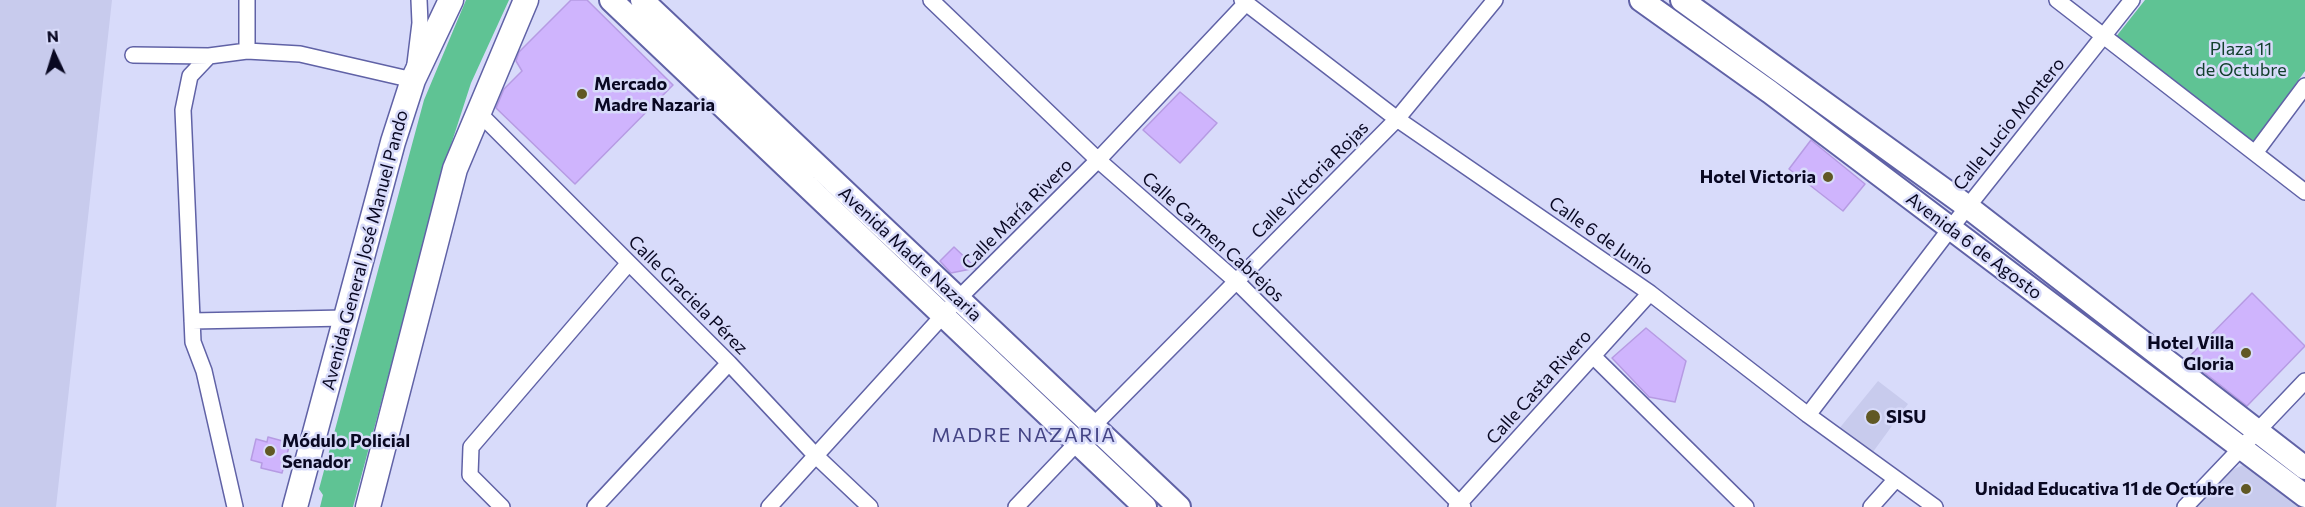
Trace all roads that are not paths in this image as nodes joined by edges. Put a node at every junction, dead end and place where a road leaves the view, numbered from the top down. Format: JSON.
{"nodes":[{"id":1,"x":247,"y":0,"type":"edge"},
{"id":2,"x":419,"y":0,"type":"edge"},
{"id":3,"x":451,"y":0,"type":"edge"},
{"id":4,"x":526,"y":0,"type":"edge"},
{"id":5,"x":611,"y":0,"type":"edge"},
{"id":6,"x":642,"y":0,"type":"edge"},
{"id":7,"x":931,"y":0,"type":"edge"},
{"id":8,"x":1495,"y":0,"type":"edge"},
{"id":9,"x":1641,"y":0,"type":"edge"},
{"id":10,"x":1682,"y":0,"type":"edge"},
{"id":11,"x":2057,"y":0,"type":"edge"},
{"id":12,"x":2132,"y":0,"type":"edge"},
{"id":13,"x":1244,"y":2,"type":"edge"},
{"id":14,"x":2105,"y":36,"type":"junction"},
{"id":15,"x":247,"y":51,"type":"junction"},
{"id":16,"x":133,"y":54,"type":"dead end"},
{"id":17,"x":209,"y":56,"type":"junction"},
{"id":18,"x":413,"y":80,"type":"junction"},
{"id":19,"x":2305,"y":86,"type":"edge"},
{"id":20,"x":477,"y":111,"type":"junction"},
{"id":21,"x":1397,"y":119,"type":"junction"},
{"id":22,"x":2255,"y":153,"type":"junction"},
{"id":23,"x":1098,"y":160,"type":"junction"},
{"id":24,"x":2305,"y":192,"type":"edge"},
{"id":25,"x":1968,"y":207,"type":"junction"},
{"id":26,"x":1950,"y":229,"type":"junction"},
{"id":27,"x":628,"y":264,"type":"junction"},
{"id":28,"x":1236,"y":281,"type":"junction"},
{"id":29,"x":1650,"y":293,"type":"junction"},
{"id":30,"x":951,"y":307,"type":"junction"},
{"id":31,"x":346,"y":318,"type":"junction"},
{"id":32,"x":192,"y":321,"type":"junction"},
{"id":33,"x":1593,"y":356,"type":"junction"},
{"id":34,"x":729,"y":363,"type":"junction"},
{"id":35,"x":2305,"y":381,"type":"edge"},
{"id":36,"x":1808,"y":415,"type":"junction"},
{"id":37,"x":1093,"y":426,"type":"junction"},
{"id":38,"x":2250,"y":440,"type":"junction"},
{"id":39,"x":1077,"y":442,"type":"junction"},
{"id":40,"x":816,"y":456,"type":"junction"},
{"id":41,"x":2305,"y":468,"type":"edge"},
{"id":42,"x":1896,"y":479,"type":"junction"},
{"id":43,"x":2305,"y":496,"type":"edge"},
{"id":44,"x":1460,"y":506,"type":"edge"},
{"id":45,"x":235,"y":507,"type":"edge"},
{"id":46,"x":295,"y":507,"type":"edge"},
{"id":47,"x":368,"y":507,"type":"edge"},
{"id":48,"x":502,"y":507,"type":"edge"},
{"id":49,"x":595,"y":507,"type":"edge"},
{"id":50,"x":769,"y":507,"type":"edge"},
{"id":51,"x":870,"y":507,"type":"edge"},
{"id":52,"x":1016,"y":507,"type":"edge"},
{"id":53,"x":1145,"y":507,"type":"edge"},
{"id":54,"x":1179,"y":507,"type":"edge"},
{"id":55,"x":1746,"y":507,"type":"edge"},
{"id":56,"x":1871,"y":507,"type":"edge"},
{"id":57,"x":1935,"y":507,"type":"edge"},
{"id":58,"x":2184,"y":507,"type":"edge"}],
"edges":[{"from":1,"to":15,"type":"street"},
{"from":2,"to":18,"type":"street"},
{"from":3,"to":18,"type":"main road","name":"Avenida General José Manuel Pando"},
{"from":4,"to":20,"type":"main road"},
{"from":5,"to":30,"type":"main road","name":"Avenida Madre Nazaria"},
{"from":6,"to":30,"type":"main road","name":"Avenida Madre Nazaria"},
{"from":7,"to":23,"type":"street","name":"Calle Carmen Cabrejos"},
{"from":8,"to":21,"type":"street","name":"Calle Victoria Rojas"},
{"from":9,"to":26,"type":"main road","name":"Avenida 6 de Agosto"},
{"from":10,"to":25,"type":"main road","name":"Avenida 6 de Agosto"},
{"from":11,"to":14,"type":"street"},
{"from":12,"to":14,"type":"street","name":"Calle Lucio Montero"},
{"from":13,"to":21,"type":"street","name":"Calle 6 de Junio"},
{"from":13,"to":23,"type":"street","name":"Calle María Rivero"},
{"from":14,"to":22,"type":"street"},
{"from":14,"to":25,"type":"street","name":"Calle Lucio Montero"},
{"from":15,"to":17,"type":"street"},
{"from":15,"to":18,"type":"street"},
{"from":16,"to":17,"type":"street"},
{"from":17,"to":32,"type":"street"},
{"from":18,"to":31,"type":"main road","name":"Avenida General José Manuel Pando"},
{"from":19,"to":22,"type":"street"},
{"from":20,"to":27,"type":"street","name":"Calle Graciela Pérez"},
{"from":20,"to":47,"type":"main road"},
{"from":21,"to":28,"type":"street","name":"Calle Victoria Rojas"},
{"from":21,"to":29,"type":"street","name":"Calle 6 de Junio"},
{"from":22,"to":24,"type":"street"},
{"from":23,"to":28,"type":"street","name":"Calle Carmen Cabrejos"},
{"from":23,"to":30,"type":"street","name":"Calle María Rivero"},
{"from":25,"to":26,"type":"street","name":"Calle Lucio Montero"},
{"from":25,"to":38,"type":"main road","name":"Avenida 6 de Agosto"},
{"from":26,"to":36,"type":"street","name":"Calle Lucio Montero"},
{"from":26,"to":38,"type":"main road","name":"Avenida 6 de Agosto"},
{"from":27,"to":34,"type":"street","name":"Calle Graciela Pérez"},
{"from":27,"to":48,"type":"street"},
{"from":28,"to":37,"type":"street","name":"Calle Victoria Rojas"},
{"from":28,"to":44,"type":"street","name":"Calle Carmen Cabrejos"},
{"from":29,"to":33,"type":"street","name":"Calle Casta Rivero"},
{"from":29,"to":36,"type":"street","name":"Calle 6 de Junio"},
{"from":30,"to":37,"type":"main road","name":"Avenida Madre Nazaria"},
{"from":30,"to":39,"type":"main road","name":"Avenida Madre Nazaria"},
{"from":30,"to":40,"type":"street","name":"Calle María Rivero"},
{"from":31,"to":32,"type":"street"},
{"from":31,"to":46,"type":"main road","name":"Avenida General José Manuel Pando"},
{"from":32,"to":45,"type":"street"},
{"from":33,"to":44,"type":"street","name":"Calle Casta Rivero"},
{"from":33,"to":55,"type":"street"},
{"from":34,"to":40,"type":"street","name":"Calle Graciela Pérez"},
{"from":34,"to":49,"type":"street"},
{"from":35,"to":38,"type":"street"},
{"from":36,"to":42,"type":"street","name":"Calle 6 de Junio"},
{"from":37,"to":39,"type":"street","name":"Calle Victoria Rojas"},
{"from":37,"to":54,"type":"main road","name":"Avenida Madre Nazaria"},
{"from":38,"to":41,"type":"main road","name":"Avenida 6 de Agosto"},
{"from":38,"to":43,"type":"main road","name":"Avenida 6 de Agosto"},
{"from":38,"to":58,"type":"street"},
{"from":39,"to":52,"type":"street","name":"Calle Victoria Rojas"},
{"from":39,"to":53,"type":"main road","name":"Avenida Madre Nazaria"},
{"from":40,"to":50,"type":"street","name":"Calle María Rivero"},
{"from":40,"to":51,"type":"street","name":"Calle Graciela Pérez"},
{"from":42,"to":56,"type":"street"},
{"from":42,"to":57,"type":"street","name":"Calle 6 de Junio"}]}
